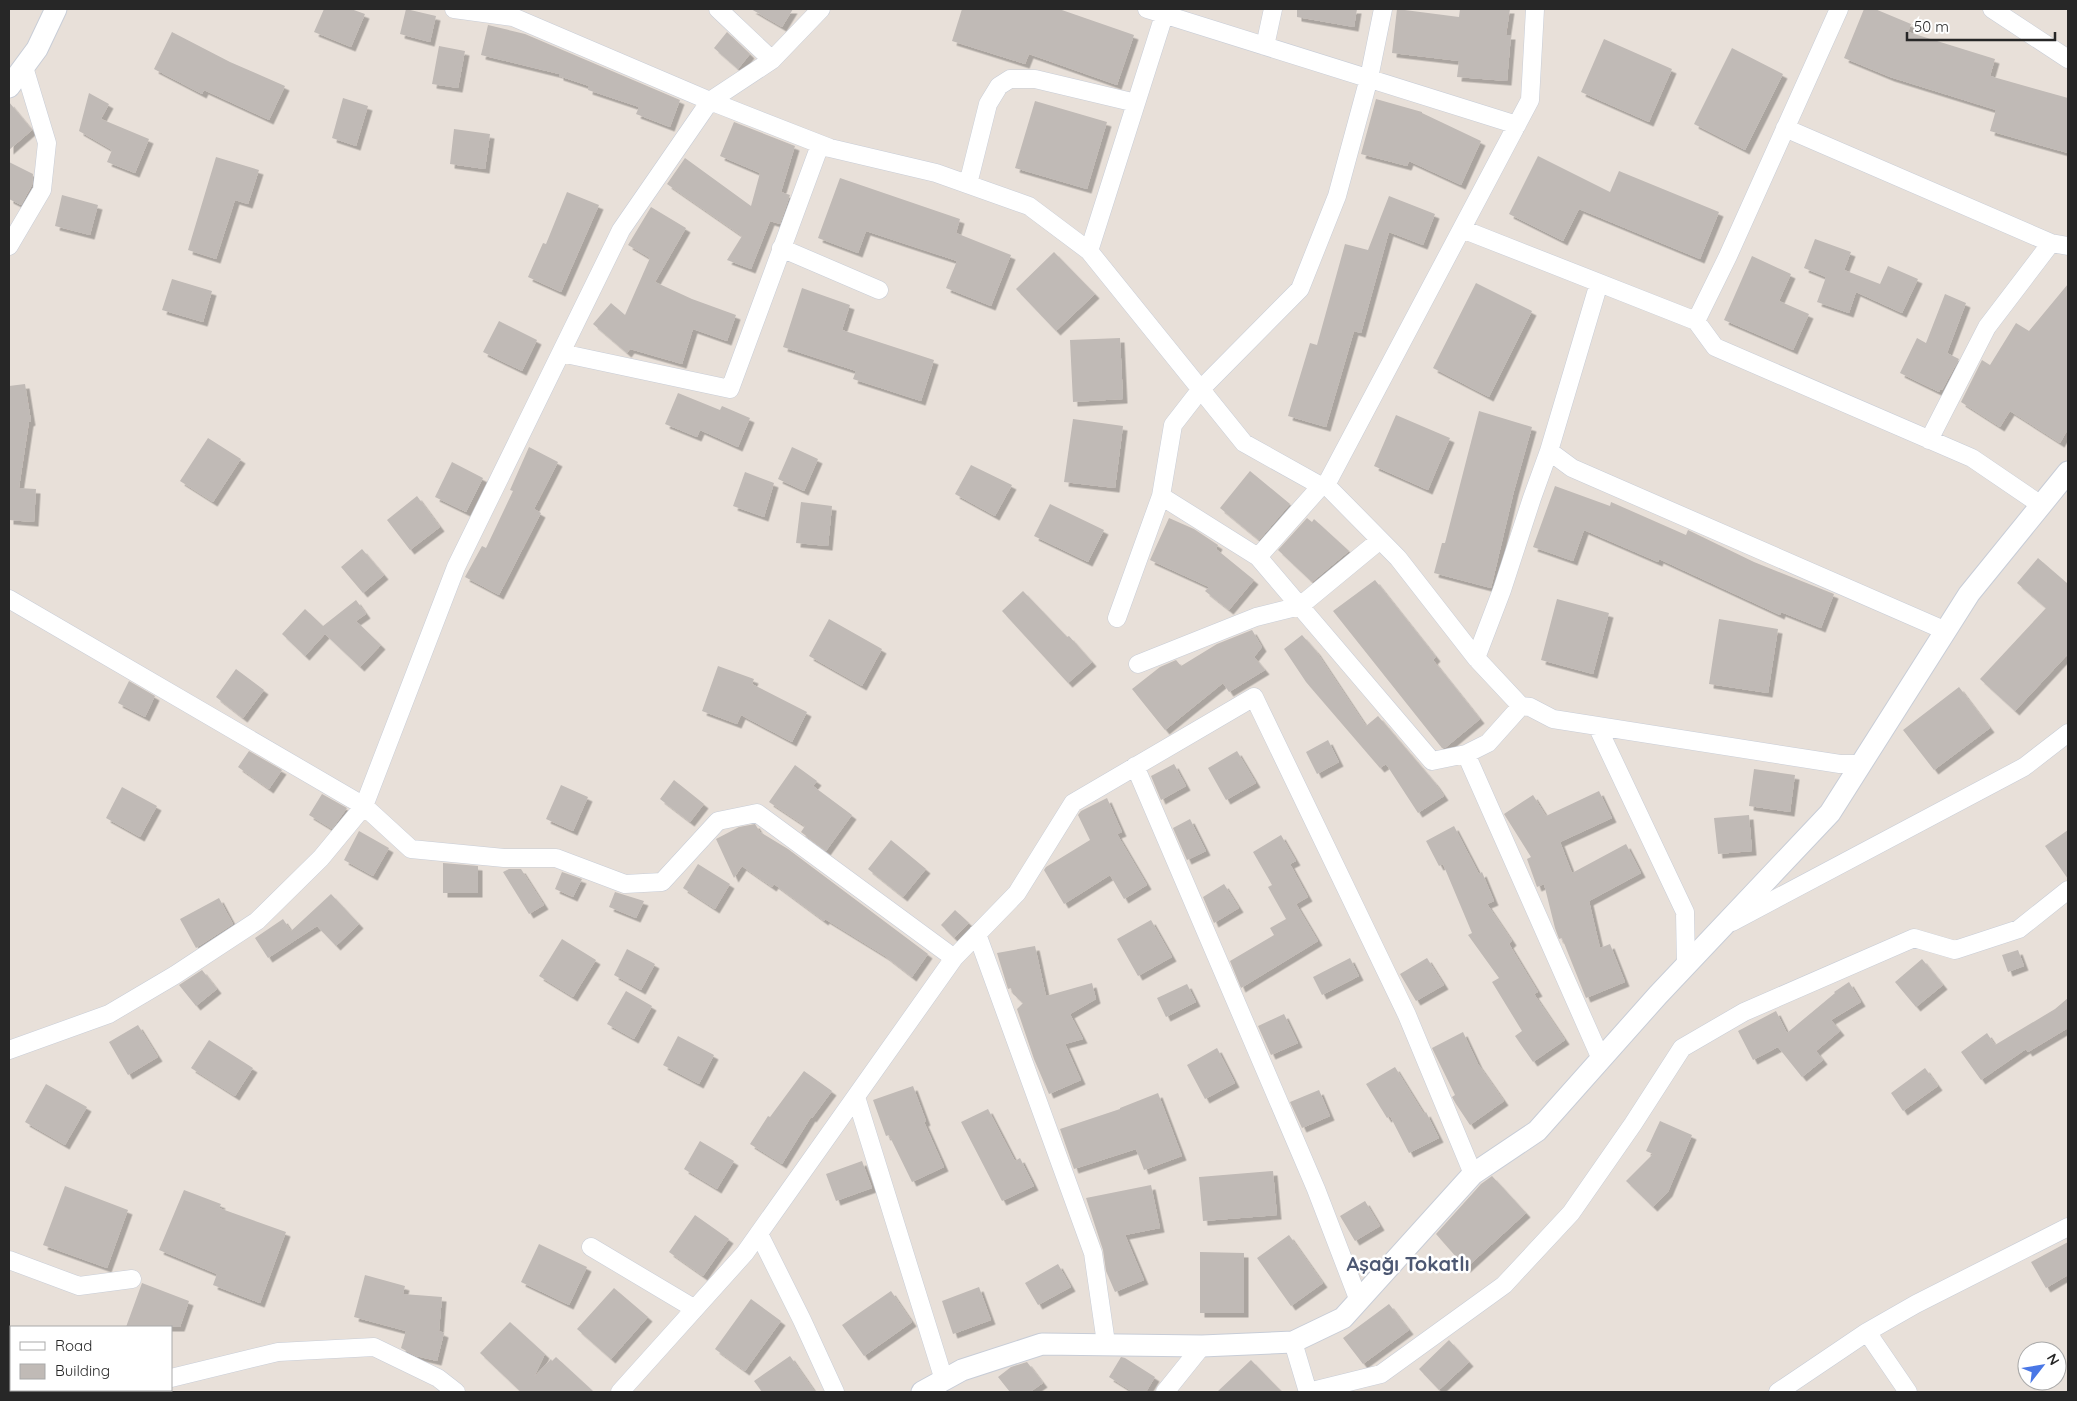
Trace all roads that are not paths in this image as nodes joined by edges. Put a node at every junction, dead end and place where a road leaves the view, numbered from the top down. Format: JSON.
{"nodes":[{"id":1,"x":56,"y":9,"type":"edge"},
{"id":2,"x":454,"y":9,"type":"edge"},
{"id":3,"x":718,"y":9,"type":"edge"},
{"id":4,"x":821,"y":9,"type":"edge"},
{"id":5,"x":1273,"y":9,"type":"edge"},
{"id":6,"x":1383,"y":9,"type":"edge"},
{"id":7,"x":1535,"y":9,"type":"edge"},
{"id":8,"x":1839,"y":9,"type":"edge"},
{"id":9,"x":1992,"y":9,"type":"edge"},
{"id":10,"x":1159,"y":11,"type":"edge"},
{"id":11,"x":514,"y":13,"type":"edge"},
{"id":12,"x":1265,"y":46,"type":"junction"},
{"id":13,"x":2068,"y":59,"type":"edge"},
{"id":14,"x":772,"y":60,"type":"junction"},
{"id":15,"x":24,"y":67,"type":"junction"},
{"id":16,"x":1369,"y":78,"type":"junction"},
{"id":17,"x":9,"y":87,"type":"edge"},
{"id":18,"x":710,"y":101,"type":"junction"},
{"id":19,"x":1136,"y":103,"type":"junction"},
{"id":20,"x":1517,"y":125,"type":"junction"},
{"id":21,"x":1785,"y":128,"type":"junction"},
{"id":22,"x":820,"y":145,"type":"junction"},
{"id":23,"x":968,"y":184,"type":"junction"},
{"id":24,"x":1462,"y":228,"type":"junction"},
{"id":25,"x":2050,"y":243,"type":"junction"},
{"id":26,"x":9,"y":246,"type":"edge"},
{"id":27,"x":2068,"y":246,"type":"edge"},
{"id":28,"x":781,"y":248,"type":"junction"},
{"id":29,"x":1089,"y":251,"type":"junction"},
{"id":30,"x":1599,"y":283,"type":"junction"},
{"id":31,"x":879,"y":290,"type":"dead end"},
{"id":32,"x":1696,"y":321,"type":"junction"},
{"id":33,"x":561,"y":353,"type":"junction"},
{"id":34,"x":1201,"y":389,"type":"junction"},
{"id":35,"x":1929,"y":440,"type":"junction"},
{"id":36,"x":1549,"y":452,"type":"junction"},
{"id":37,"x":2068,"y":472,"type":"edge"},
{"id":38,"x":1324,"y":485,"type":"junction"},
{"id":39,"x":1161,"y":496,"type":"junction"},
{"id":40,"x":2041,"y":505,"type":"junction"},
{"id":41,"x":1380,"y":540,"type":"junction"},
{"id":42,"x":1258,"y":557,"type":"junction"},
{"id":43,"x":9,"y":599,"type":"edge"},
{"id":44,"x":1300,"y":606,"type":"junction"},
{"id":45,"x":1117,"y":618,"type":"dead end"},
{"id":46,"x":1946,"y":630,"type":"junction"},
{"id":47,"x":1476,"y":658,"type":"junction"},
{"id":48,"x":1138,"y":664,"type":"dead end"},
{"id":49,"x":1521,"y":706,"type":"junction"},
{"id":50,"x":1597,"y":726,"type":"junction"},
{"id":51,"x":2068,"y":733,"type":"edge"},
{"id":52,"x":1466,"y":754,"type":"junction"},
{"id":53,"x":1861,"y":764,"type":"junction"},
{"id":54,"x":1135,"y":766,"type":"junction"},
{"id":55,"x":364,"y":806,"type":"junction"},
{"id":56,"x":2068,"y":890,"type":"edge"},
{"id":57,"x":1722,"y":927,"type":"junction"},
{"id":58,"x":977,"y":934,"type":"junction"},
{"id":59,"x":954,"y":958,"type":"junction"},
{"id":60,"x":1686,"y":966,"type":"junction"},
{"id":61,"x":9,"y":1050,"type":"edge"},
{"id":62,"x":1601,"y":1059,"type":"junction"},
{"id":63,"x":856,"y":1097,"type":"junction"},
{"id":64,"x":1473,"y":1174,"type":"junction"},
{"id":65,"x":2068,"y":1227,"type":"edge"},
{"id":66,"x":758,"y":1234,"type":"junction"},
{"id":67,"x":591,"y":1247,"type":"dead end"},
{"id":68,"x":9,"y":1260,"type":"edge"},
{"id":69,"x":132,"y":1280,"type":"dead end"},
{"id":70,"x":1359,"y":1301,"type":"junction"},
{"id":71,"x":695,"y":1309,"type":"junction"},
{"id":72,"x":1867,"y":1332,"type":"junction"},
{"id":73,"x":1292,"y":1342,"type":"junction"},
{"id":74,"x":1106,"y":1343,"type":"junction"},
{"id":75,"x":1202,"y":1346,"type":"junction"},
{"id":76,"x":172,"y":1378,"type":"edge"},
{"id":77,"x":944,"y":1380,"type":"junction"},
{"id":78,"x":106,"y":1391,"type":"edge"},
{"id":79,"x":91,"y":1392,"type":"edge"},
{"id":80,"x":456,"y":1392,"type":"edge"},
{"id":81,"x":620,"y":1392,"type":"edge"},
{"id":82,"x":835,"y":1392,"type":"edge"},
{"id":83,"x":922,"y":1392,"type":"edge"},
{"id":84,"x":1165,"y":1392,"type":"edge"},
{"id":85,"x":1308,"y":1392,"type":"edge"},
{"id":86,"x":1778,"y":1392,"type":"edge"},
{"id":87,"x":1908,"y":1392,"type":"edge"}],
"edges":[{"from":1,"to":15,"type":"street"},
{"from":2,"to":11,"type":"street"},
{"from":3,"to":14,"type":"street"},
{"from":4,"to":14,"type":"street"},
{"from":5,"to":12,"type":"street"},
{"from":6,"to":16,"type":"street"},
{"from":7,"to":20,"type":"street"},
{"from":8,"to":21,"type":"street"},
{"from":9,"to":13,"type":"street"},
{"from":10,"to":12,"type":"street"},
{"from":10,"to":19,"type":"street"},
{"from":11,"to":18,"type":"street"},
{"from":12,"to":16,"type":"street"},
{"from":14,"to":18,"type":"street"},
{"from":15,"to":17,"type":"street"},
{"from":15,"to":26,"type":"street"},
{"from":16,"to":20,"type":"street"},
{"from":16,"to":34,"type":"street"},
{"from":18,"to":22,"type":"street"},
{"from":18,"to":33,"type":"street"},
{"from":19,"to":23,"type":"street"},
{"from":19,"to":29,"type":"street"},
{"from":20,"to":24,"type":"street"},
{"from":21,"to":25,"type":"street"},
{"from":21,"to":32,"type":"street"},
{"from":22,"to":23,"type":"street"},
{"from":22,"to":28,"type":"street"},
{"from":23,"to":29,"type":"street"},
{"from":24,"to":30,"type":"street"},
{"from":24,"to":38,"type":"street"},
{"from":25,"to":27,"type":"street"},
{"from":25,"to":35,"type":"street"},
{"from":28,"to":31,"type":"street"},
{"from":28,"to":33,"type":"street"},
{"from":29,"to":34,"type":"street"},
{"from":30,"to":32,"type":"street"},
{"from":30,"to":36,"type":"street"},
{"from":32,"to":35,"type":"street"},
{"from":33,"to":55,"type":"street"},
{"from":34,"to":38,"type":"street"},
{"from":34,"to":39,"type":"street"},
{"from":35,"to":40,"type":"street"},
{"from":36,"to":46,"type":"street"},
{"from":36,"to":47,"type":"street"},
{"from":37,"to":40,"type":"street"},
{"from":38,"to":41,"type":"street"},
{"from":38,"to":42,"type":"street"},
{"from":39,"to":42,"type":"street"},
{"from":39,"to":45,"type":"street"},
{"from":40,"to":46,"type":"street"},
{"from":41,"to":44,"type":"street"},
{"from":41,"to":47,"type":"street"},
{"from":42,"to":44,"type":"street"},
{"from":43,"to":55,"type":"street"},
{"from":44,"to":48,"type":"street"},
{"from":44,"to":52,"type":"street"},
{"from":46,"to":53,"type":"street"},
{"from":47,"to":49,"type":"street"},
{"from":49,"to":50,"type":"street"},
{"from":49,"to":52,"type":"street"},
{"from":50,"to":53,"type":"street"},
{"from":50,"to":60,"type":"street"},
{"from":51,"to":57,"type":"street"},
{"from":52,"to":62,"type":"street"},
{"from":53,"to":57,"type":"street"},
{"from":54,"to":58,"type":"street"},
{"from":54,"to":64,"type":"street"},
{"from":54,"to":70,"type":"street"},
{"from":55,"to":59,"type":"street"},
{"from":55,"to":61,"type":"street"},
{"from":56,"to":85,"type":"street"},
{"from":57,"to":60,"type":"street"},
{"from":58,"to":59,"type":"street"},
{"from":58,"to":74,"type":"street"},
{"from":59,"to":63,"type":"street"},
{"from":60,"to":62,"type":"street"},
{"from":62,"to":64,"type":"street"},
{"from":63,"to":66,"type":"street"},
{"from":63,"to":77,"type":"street"},
{"from":64,"to":70,"type":"street"},
{"from":65,"to":72,"type":"street"},
{"from":66,"to":71,"type":"street"},
{"from":66,"to":82,"type":"street"},
{"from":67,"to":71,"type":"street"},
{"from":68,"to":69,"type":"street"},
{"from":70,"to":73,"type":"street"},
{"from":71,"to":81,"type":"street"},
{"from":72,"to":86,"type":"street"},
{"from":72,"to":87,"type":"street"},
{"from":73,"to":75,"type":"street"},
{"from":73,"to":85,"type":"street"},
{"from":74,"to":75,"type":"street"},
{"from":74,"to":77,"type":"street"},
{"from":75,"to":84,"type":"street"},
{"from":76,"to":80,"type":"street"},
{"from":77,"to":83,"type":"street"},
{"from":78,"to":79,"type":"street"}]}
